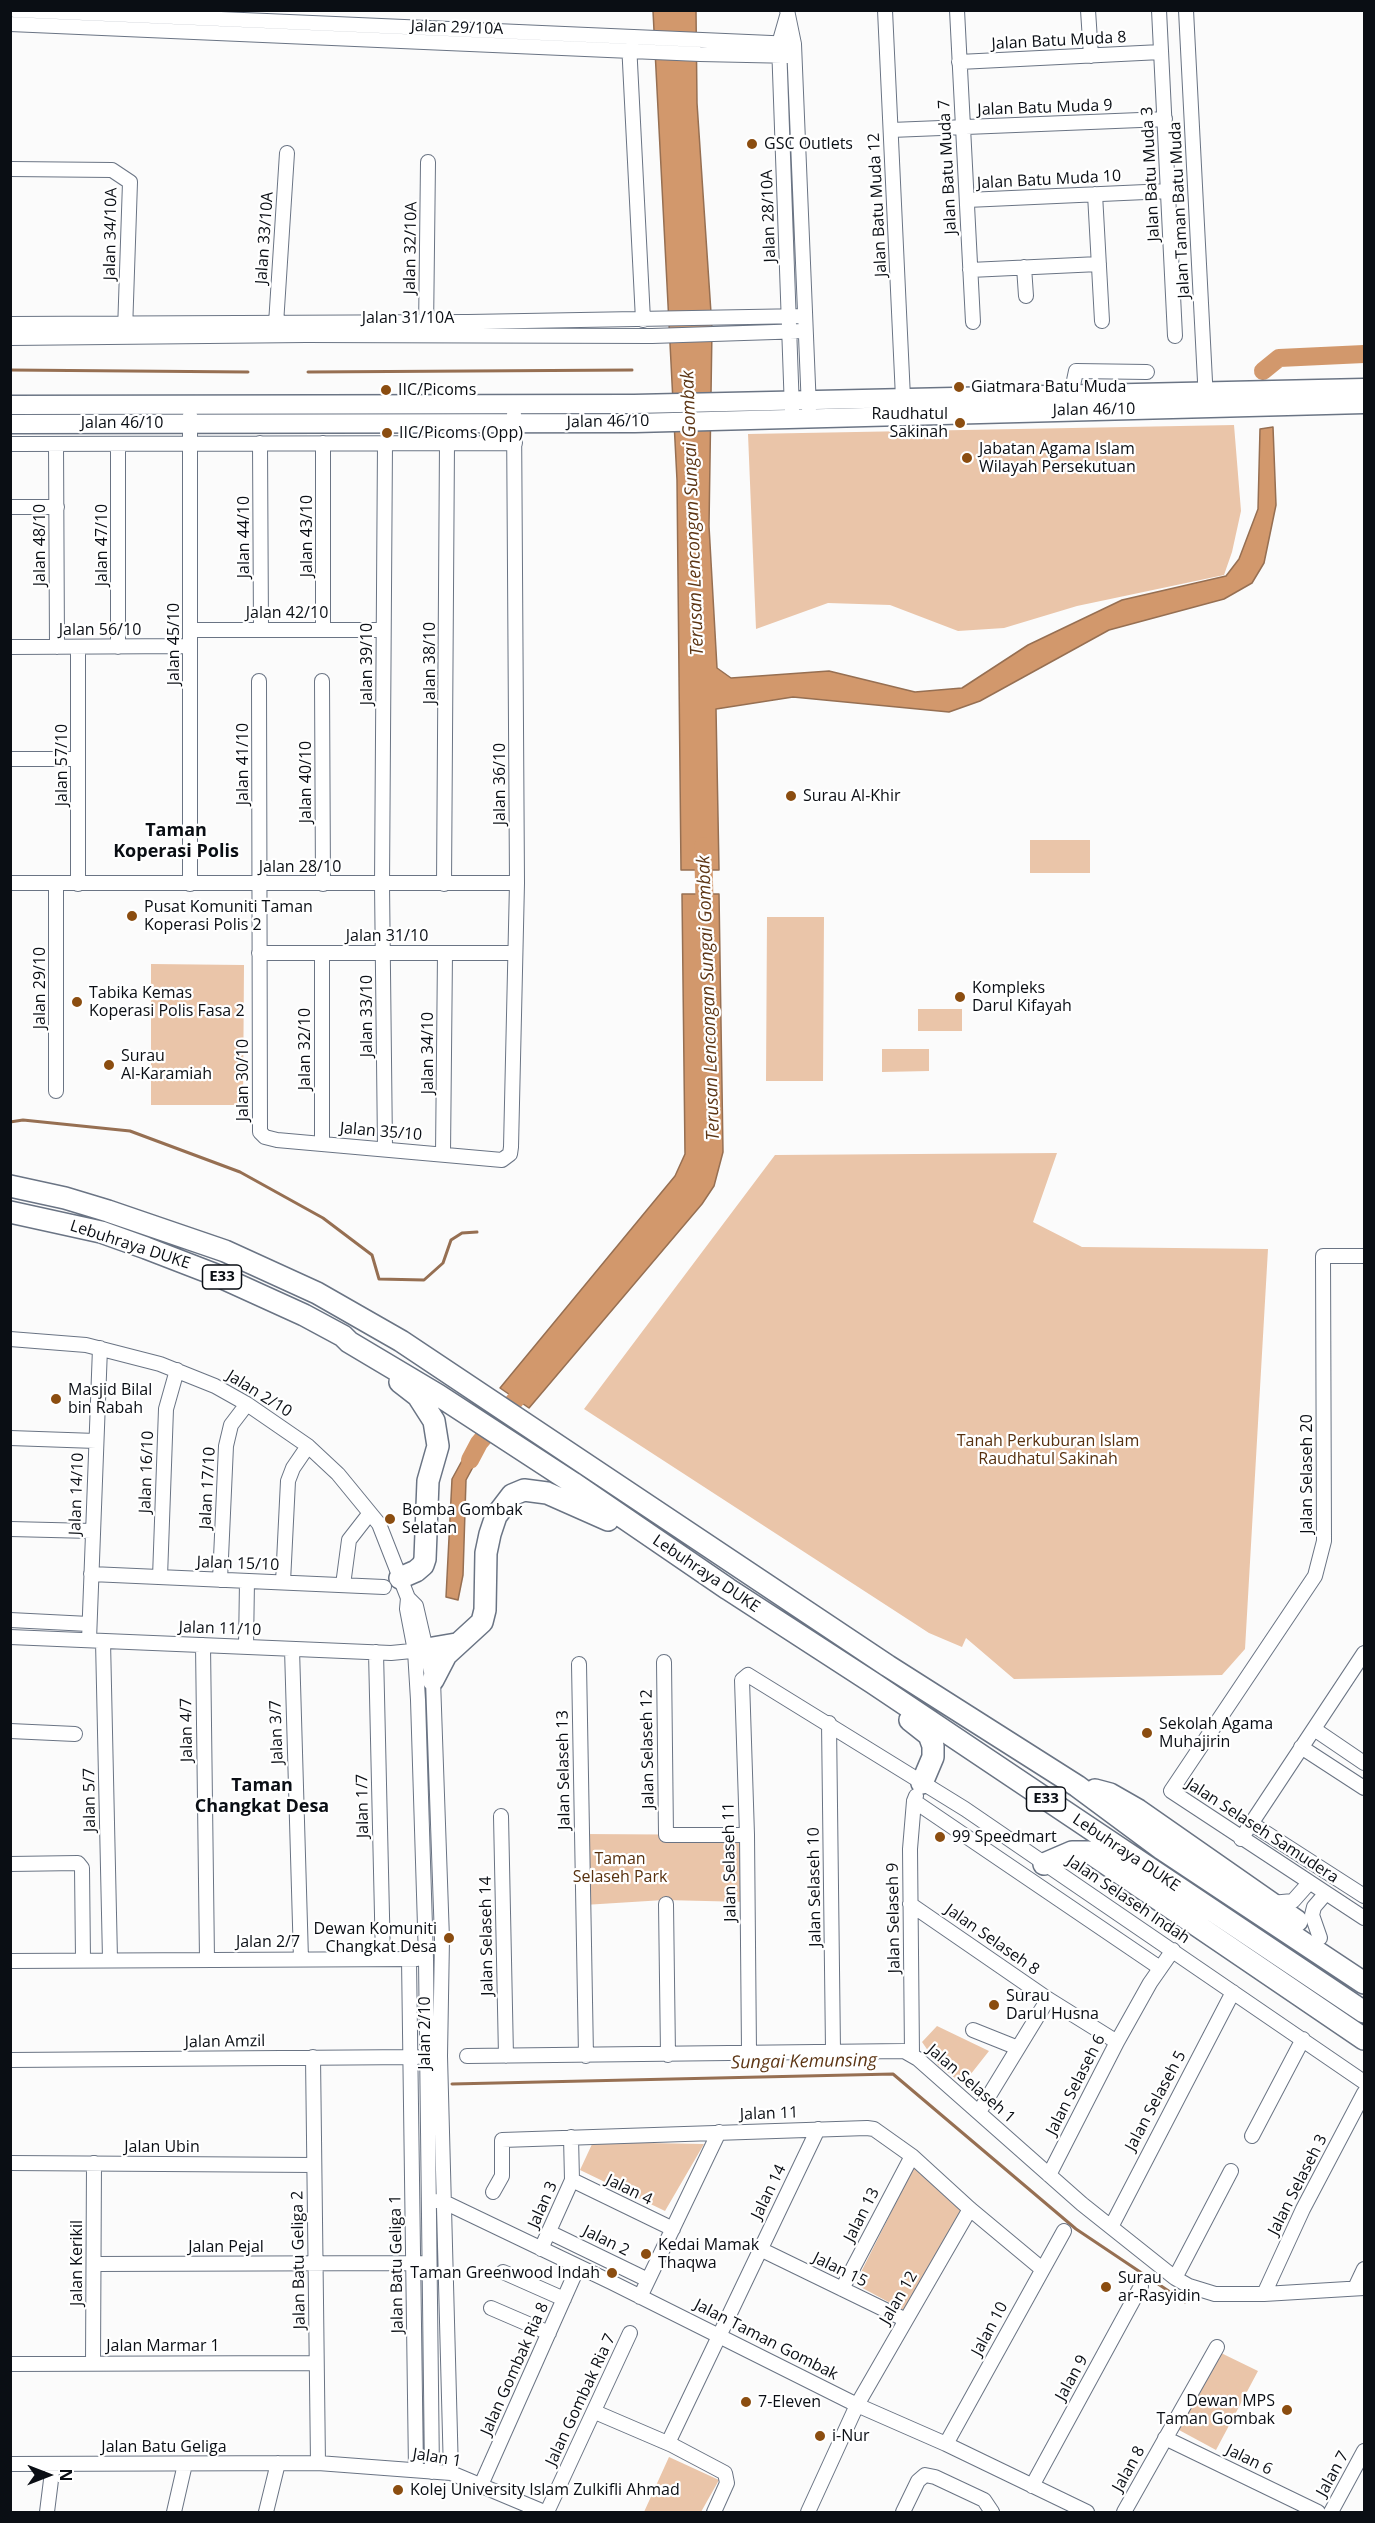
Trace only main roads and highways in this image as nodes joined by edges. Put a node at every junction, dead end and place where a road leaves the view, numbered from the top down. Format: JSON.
{"nodes":[{"id":1,"x":1365,"y":388,"type":"edge"},
{"id":2,"x":1206,"y":400,"type":"junction"},
{"id":3,"x":1365,"y":404,"type":"edge"},
{"id":4,"x":10,"y":405,"type":"edge"},
{"id":5,"x":800,"y":408,"type":"junction"},
{"id":6,"x":712,"y":411,"type":"junction"},
{"id":7,"x":10,"y":424,"type":"edge"},
{"id":8,"x":10,"y":1186,"type":"edge"},
{"id":9,"x":10,"y":1212,"type":"edge"},
{"id":10,"x":349,"y":1342,"type":"junction"},
{"id":11,"x":661,"y":1544,"type":"junction"},
{"id":12,"x":392,"y":1582,"type":"road end"},
{"id":13,"x":456,"y":1644,"type":"junction"},
{"id":14,"x":421,"y":1650,"type":"road end"},
{"id":15,"x":846,"y":1666,"type":"junction"},
{"id":16,"x":425,"y":1681,"type":"road end"},
{"id":17,"x":1077,"y":1786,"type":"junction"},
{"id":18,"x":918,"y":1792,"type":"road end"},
{"id":19,"x":1044,"y":1864,"type":"road end"},
{"id":20,"x":1365,"y":1966,"type":"edge"},
{"id":21,"x":1365,"y":1983,"type":"edge"},
{"id":22,"x":1365,"y":2012,"type":"edge"},
{"id":23,"x":1365,"y":2038,"type":"edge"}],
"edges":[{"from":1,"to":2,"type":"main road"},
{"from":2,"to":3,"type":"main road"},
{"from":2,"to":5,"type":"main road","name":"Jalan 46/10"},
{"from":2,"to":5,"type":"main road","name":"Jalan 46/10"},
{"from":4,"to":6,"type":"main road","name":"Jalan 46/10"},
{"from":5,"to":6,"type":"main road","name":"Jalan 46/10"},
{"from":6,"to":7,"type":"main road","name":"Jalan 46/10"},
{"from":8,"to":17,"type":"highway","name":"Lebuhraya DUKE","number":"E33"},
{"from":9,"to":10,"type":"highway","name":"Lebuhraya DUKE","number":"E33"},
{"from":10,"to":11,"type":"highway","name":"Lebuhraya DUKE","number":"E33"},
{"from":10,"to":12,"type":"highway"},
{"from":11,"to":13,"type":"highway"},
{"from":11,"to":15,"type":"highway","name":"Lebuhraya DUKE","number":"E33"},
{"from":13,"to":14,"type":"highway"},
{"from":13,"to":16,"type":"highway"},
{"from":15,"to":18,"type":"highway"},
{"from":15,"to":22,"type":"highway","name":"Lebuhraya DUKE","number":"E33"},
{"from":17,"to":20,"type":"highway"},
{"from":17,"to":21,"type":"highway","name":"Lebuhraya DUKE","number":"E33"},
{"from":19,"to":23,"type":"highway"}]}
